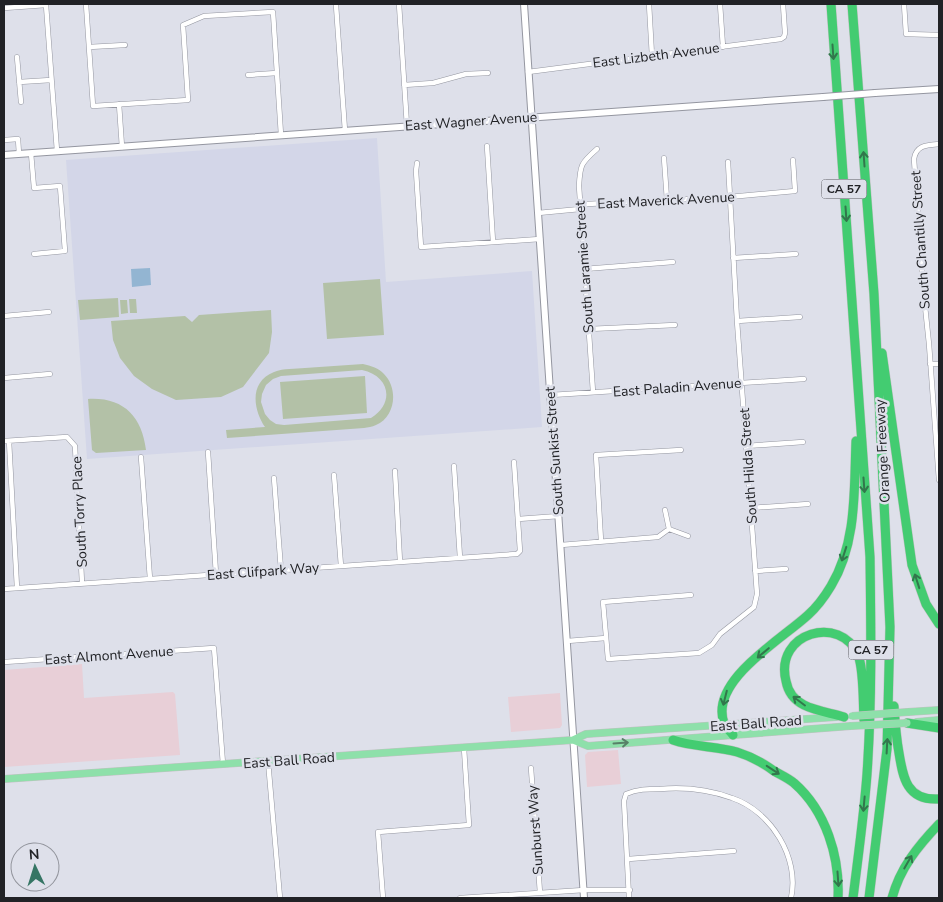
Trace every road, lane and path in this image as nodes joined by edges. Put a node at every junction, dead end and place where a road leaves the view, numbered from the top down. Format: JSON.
{"nodes":[{"id":1,"x":86,"y":4,"type":"edge"},
{"id":2,"x":399,"y":4,"type":"edge"},
{"id":3,"x":524,"y":4,"type":"edge"},
{"id":4,"x":649,"y":4,"type":"edge"},
{"id":5,"x":720,"y":4,"type":"edge"},
{"id":6,"x":783,"y":4,"type":"edge"},
{"id":7,"x":830,"y":4,"type":"edge"},
{"id":8,"x":852,"y":4,"type":"edge"},
{"id":9,"x":904,"y":4,"type":"edge"},
{"id":10,"x":46,"y":5,"type":"edge"},
{"id":11,"x":336,"y":5,"type":"edge"},
{"id":12,"x":4,"y":8,"type":"edge"},
{"id":13,"x":939,"y":35,"type":"edge"},
{"id":14,"x":125,"y":45,"type":"dead end"},
{"id":15,"x":89,"y":47,"type":"junction"},
{"id":16,"x":723,"y":47,"type":"junction"},
{"id":17,"x":652,"y":56,"type":"junction"},
{"id":18,"x":18,"y":57,"type":"dead end"},
{"id":19,"x":528,"y":72,"type":"junction"},
{"id":20,"x":277,"y":73,"type":"junction"},
{"id":21,"x":488,"y":73,"type":"dead end"},
{"id":22,"x":248,"y":75,"type":"dead end"},
{"id":23,"x":51,"y":80,"type":"junction"},
{"id":24,"x":19,"y":82,"type":"junction"},
{"id":25,"x":404,"y":85,"type":"junction"},
{"id":26,"x":939,"y":89,"type":"edge"},
{"id":27,"x":21,"y":102,"type":"dead end"},
{"id":28,"x":119,"y":104,"type":"junction"},
{"id":29,"x":532,"y":117,"type":"junction"},
{"id":30,"x":407,"y":126,"type":"junction"},
{"id":31,"x":344,"y":130,"type":"junction"},
{"id":32,"x":281,"y":135,"type":"junction"},
{"id":33,"x":4,"y":140,"type":"edge"},
{"id":34,"x":939,"y":144,"type":"edge"},
{"id":35,"x":487,"y":146,"type":"dead end"},
{"id":36,"x":122,"y":147,"type":"junction"},
{"id":37,"x":597,"y":149,"type":"dead end"},
{"id":38,"x":57,"y":151,"type":"junction"},
{"id":39,"x":31,"y":153,"type":"junction"},
{"id":40,"x":19,"y":154,"type":"junction"},
{"id":41,"x":4,"y":155,"type":"edge"},
{"id":42,"x":664,"y":158,"type":"dead end"},
{"id":43,"x":793,"y":160,"type":"dead end"},
{"id":44,"x":728,"y":162,"type":"dead end"},
{"id":45,"x":417,"y":163,"type":"dead end"},
{"id":46,"x":729,"y":196,"type":"junction"},
{"id":47,"x":667,"y":200,"type":"junction"},
{"id":48,"x":580,"y":210,"type":"junction"},
{"id":49,"x":538,"y":213,"type":"junction"},
{"id":50,"x":540,"y":239,"type":"junction"},
{"id":51,"x":493,"y":242,"type":"junction"},
{"id":52,"x":34,"y":254,"type":"dead end"},
{"id":53,"x":796,"y":254,"type":"dead end"},
{"id":54,"x":733,"y":258,"type":"junction"},
{"id":55,"x":673,"y":262,"type":"dead end"},
{"id":56,"x":584,"y":269,"type":"junction"},
{"id":57,"x":874,"y":294,"type":"junction"},
{"id":58,"x":49,"y":312,"type":"dead end"},
{"id":59,"x":4,"y":316,"type":"edge"},
{"id":60,"x":800,"y":317,"type":"dead end"},
{"id":61,"x":737,"y":321,"type":"junction"},
{"id":62,"x":675,"y":324,"type":"dead end"},
{"id":63,"x":589,"y":329,"type":"junction"},
{"id":64,"x":930,"y":364,"type":"junction"},
{"id":65,"x":939,"y":364,"type":"edge"},
{"id":66,"x":50,"y":374,"type":"dead end"},
{"id":67,"x":4,"y":378,"type":"edge"},
{"id":68,"x":804,"y":379,"type":"dead end"},
{"id":69,"x":742,"y":383,"type":"junction"},
{"id":70,"x":593,"y":392,"type":"junction"},
{"id":71,"x":551,"y":395,"type":"junction"},
{"id":72,"x":858,"y":401,"type":"junction"},
{"id":73,"x":937,"y":426,"type":"edge"},
{"id":74,"x":6,"y":441,"type":"edge"},
{"id":75,"x":803,"y":442,"type":"dead end"},
{"id":76,"x":746,"y":446,"type":"junction"},
{"id":77,"x":681,"y":450,"type":"dead end"},
{"id":78,"x":208,"y":452,"type":"dead end"},
{"id":79,"x":141,"y":457,"type":"dead end"},
{"id":80,"x":514,"y":462,"type":"dead end"},
{"id":81,"x":454,"y":466,"type":"dead end"},
{"id":82,"x":395,"y":471,"type":"dead end"},
{"id":83,"x":334,"y":475,"type":"dead end"},
{"id":84,"x":274,"y":478,"type":"dead end"},
{"id":85,"x":939,"y":480,"type":"edge"},
{"id":86,"x":808,"y":504,"type":"dead end"},
{"id":87,"x":751,"y":508,"type":"junction"},
{"id":88,"x":665,"y":510,"type":"dead end"},
{"id":89,"x":559,"y":516,"type":"junction"},
{"id":90,"x":518,"y":519,"type":"junction"},
{"id":91,"x":668,"y":529,"type":"junction"},
{"id":92,"x":688,"y":536,"type":"dead end"},
{"id":93,"x":600,"y":541,"type":"junction"},
{"id":94,"x":561,"y":545,"type":"junction"},
{"id":95,"x":460,"y":558,"type":"junction"},
{"id":96,"x":400,"y":562,"type":"junction"},
{"id":97,"x":341,"y":566,"type":"junction"},
{"id":98,"x":786,"y":569,"type":"dead end"},
{"id":99,"x":281,"y":570,"type":"junction"},
{"id":100,"x":756,"y":571,"type":"junction"},
{"id":101,"x":216,"y":574,"type":"junction"},
{"id":102,"x":150,"y":579,"type":"junction"},
{"id":103,"x":82,"y":583,"type":"junction"},
{"id":104,"x":4,"y":588,"type":"edge"},
{"id":105,"x":17,"y":588,"type":"junction"},
{"id":106,"x":691,"y":594,"type":"dead end"},
{"id":107,"x":939,"y":624,"type":"edge"},
{"id":108,"x":890,"y":627,"type":"junction"},
{"id":109,"x":606,"y":638,"type":"junction"},
{"id":110,"x":567,"y":641,"type":"junction"},
{"id":111,"x":4,"y":662,"type":"edge"},
{"id":112,"x":939,"y":710,"type":"edge"},
{"id":113,"x":848,"y":716,"type":"junction"},
{"id":114,"x":939,"y":720,"type":"edge"},
{"id":115,"x":907,"y":722,"type":"junction"},
{"id":116,"x":724,"y":725,"type":"junction"},
{"id":117,"x":939,"y":728,"type":"edge"},
{"id":118,"x":733,"y":735,"type":"junction"},
{"id":119,"x":573,"y":740,"type":"junction"},
{"id":120,"x":673,"y":740,"type":"junction"},
{"id":121,"x":464,"y":748,"type":"junction"},
{"id":122,"x":268,"y":761,"type":"junction"},
{"id":123,"x":223,"y":764,"type":"junction"},
{"id":124,"x":531,"y":768,"type":"dead end"},
{"id":125,"x":867,"y":772,"type":"junction"},
{"id":126,"x":4,"y":779,"type":"edge"},
{"id":127,"x":939,"y":799,"type":"edge"},
{"id":128,"x":939,"y":824,"type":"edge"},
{"id":129,"x":734,"y":851,"type":"dead end"},
{"id":130,"x":628,"y":859,"type":"junction"},
{"id":131,"x":584,"y":890,"type":"junction"},
{"id":132,"x":630,"y":890,"type":"junction"},
{"id":133,"x":540,"y":893,"type":"junction"},
{"id":134,"x":280,"y":898,"type":"edge"},
{"id":135,"x":383,"y":898,"type":"edge"},
{"id":136,"x":460,"y":898,"type":"edge"},
{"id":137,"x":584,"y":898,"type":"edge"},
{"id":138,"x":630,"y":898,"type":"edge"},
{"id":139,"x":791,"y":898,"type":"edge"},
{"id":140,"x":838,"y":898,"type":"edge"},
{"id":141,"x":853,"y":898,"type":"edge"},
{"id":142,"x":869,"y":898,"type":"edge"},
{"id":143,"x":892,"y":898,"type":"edge"}],
"edges":[{"from":1,"to":15,"type":"street"},
{"from":2,"to":25,"type":"street"},
{"from":3,"to":19,"type":"street","name":"South Sunkist Street"},
{"from":4,"to":17,"type":"street"},
{"from":5,"to":16,"type":"street"},
{"from":6,"to":16,"type":"street","name":"East Lizbeth Avenue"},
{"from":7,"to":72,"type":"highway","name":"Orange Freeway","number":"CA 57","one_way":true},
{"from":57,"to":8,"type":"highway","name":"Orange Freeway","number":"CA 57","one_way":true},
{"from":9,"to":13,"type":"street"},
{"from":10,"to":12,"type":"street"},
{"from":10,"to":23,"type":"street"},
{"from":11,"to":31,"type":"street"},
{"from":14,"to":15,"type":"street"},
{"from":15,"to":28,"type":"street"},
{"from":16,"to":17,"type":"street","name":"East Lizbeth Avenue"},
{"from":17,"to":19,"type":"street","name":"East Lizbeth Avenue"},
{"from":18,"to":24,"type":"street"},
{"from":19,"to":29,"type":"street","name":"South Sunkist Street"},
{"from":20,"to":22,"type":"street"},
{"from":20,"to":28,"type":"street"},
{"from":20,"to":32,"type":"street"},
{"from":21,"to":25,"type":"street"},
{"from":23,"to":24,"type":"street"},
{"from":23,"to":38,"type":"street"},
{"from":24,"to":27,"type":"street"},
{"from":25,"to":30,"type":"street"},
{"from":26,"to":29,"type":"street","name":"East Wagner Avenue","bridge":true},
{"from":28,"to":36,"type":"street"},
{"from":29,"to":30,"type":"street","name":"East Wagner Avenue"},
{"from":29,"to":49,"type":"street","name":"South Sunkist Street"},
{"from":30,"to":31,"type":"street","name":"East Wagner Avenue"},
{"from":31,"to":32,"type":"street","name":"East Wagner Avenue"},
{"from":32,"to":36,"type":"street","name":"East Wagner Avenue"},
{"from":33,"to":40,"type":"street"},
{"from":34,"to":64,"type":"street","name":"South Chantilly Street"},
{"from":35,"to":51,"type":"street"},
{"from":36,"to":38,"type":"street","name":"East Wagner Avenue"},
{"from":37,"to":48,"type":"street","name":"South Laramie Street"},
{"from":38,"to":39,"type":"street","name":"East Wagner Avenue"},
{"from":39,"to":40,"type":"street","name":"East Wagner Avenue"},
{"from":39,"to":52,"type":"street"},
{"from":40,"to":41,"type":"street","name":"East Wagner Avenue"},
{"from":42,"to":47,"type":"street"},
{"from":43,"to":46,"type":"street","name":"East Maverick Avenue"},
{"from":44,"to":46,"type":"street","name":"South Hilda Street"},
{"from":45,"to":51,"type":"street"},
{"from":46,"to":47,"type":"street","name":"East Maverick Avenue"},
{"from":46,"to":54,"type":"street","name":"South Hilda Street"},
{"from":47,"to":48,"type":"street","name":"East Maverick Avenue"},
{"from":48,"to":49,"type":"street","name":"East Maverick Avenue"},
{"from":48,"to":56,"type":"street","name":"South Laramie Street"},
{"from":49,"to":50,"type":"street","name":"South Sunkist Street"},
{"from":50,"to":51,"type":"street"},
{"from":50,"to":71,"type":"street","name":"South Sunkist Street"},
{"from":53,"to":54,"type":"street"},
{"from":54,"to":61,"type":"street","name":"South Hilda Street"},
{"from":55,"to":56,"type":"street"},
{"from":56,"to":63,"type":"street","name":"South Laramie Street"},
{"from":107,"to":57,"type":"highway","one_way":true},
{"from":57,"to":108,"type":"highway","name":"Orange Freeway","number":"CA 57"},
{"from":58,"to":59,"type":"street"},
{"from":60,"to":61,"type":"street"},
{"from":61,"to":69,"type":"street","name":"South Hilda Street"},
{"from":62,"to":63,"type":"street"},
{"from":63,"to":70,"type":"street","name":"South Laramie Street"},
{"from":64,"to":65,"type":"street"},
{"from":64,"to":73,"type":"street","name":"South Chantilly Street"},
{"from":66,"to":67,"type":"street"},
{"from":68,"to":69,"type":"street","name":"East Paladin Avenue"},
{"from":69,"to":70,"type":"street","name":"East Paladin Avenue"},
{"from":69,"to":76,"type":"street","name":"South Hilda Street"},
{"from":70,"to":71,"type":"street","name":"East Paladin Avenue"},
{"from":71,"to":89,"type":"street","name":"South Sunkist Street"},
{"from":72,"to":116,"type":"highway","one_way":true},
{"from":72,"to":125,"type":"highway","name":"Orange Freeway","number":"CA 57","one_way":true},
{"from":73,"to":85,"type":"street","name":"South Chantilly Street"},
{"from":74,"to":103,"type":"street","name":"South Torry Place"},
{"from":74,"to":105,"type":"street"},
{"from":75,"to":76,"type":"street"},
{"from":76,"to":87,"type":"street","name":"South Hilda Street"},
{"from":77,"to":93,"type":"street"},
{"from":78,"to":101,"type":"street"},
{"from":79,"to":102,"type":"street"},
{"from":80,"to":90,"type":"street"},
{"from":81,"to":95,"type":"street"},
{"from":82,"to":96,"type":"street"},
{"from":83,"to":97,"type":"street"},
{"from":84,"to":99,"type":"street"},
{"from":86,"to":87,"type":"street"},
{"from":87,"to":100,"type":"street","name":"South Hilda Street"},
{"from":88,"to":91,"type":"street"},
{"from":89,"to":90,"type":"street"},
{"from":89,"to":94,"type":"street","name":"South Sunkist Street"},
{"from":90,"to":95,"type":"street","name":"East Clifpark Way"},
{"from":91,"to":92,"type":"street"},
{"from":91,"to":93,"type":"street"},
{"from":93,"to":94,"type":"street"},
{"from":94,"to":110,"type":"street","name":"South Sunkist Street"},
{"from":95,"to":96,"type":"street","name":"East Clifpark Way"},
{"from":96,"to":97,"type":"street","name":"East Clifpark Way"},
{"from":97,"to":99,"type":"street","name":"East Clifpark Way"},
{"from":98,"to":100,"type":"street"},
{"from":99,"to":101,"type":"street","name":"East Clifpark Way"},
{"from":100,"to":109,"type":"street","name":"South Hilda Street"},
{"from":101,"to":102,"type":"street","name":"East Clifpark Way"},
{"from":102,"to":103,"type":"street","name":"East Clifpark Way"},
{"from":103,"to":105,"type":"street","name":"East Clifpark Way"},
{"from":104,"to":105,"type":"street","name":"East Clifpark Way"},
{"from":106,"to":109,"type":"street"},
{"from":108,"to":127,"type":"highway"},
{"from":142,"to":108,"type":"highway","name":"Orange Freeway","number":"CA 57","one_way":true},
{"from":109,"to":110,"type":"street"},
{"from":110,"to":119,"type":"street","name":"South Sunkist Street"},
{"from":111,"to":123,"type":"street","name":"East Almont Avenue"},
{"from":112,"to":113,"type":"main road","name":"East Ball Road","bridge":true},
{"from":113,"to":116,"type":"main road","name":"East Ball Road"},
{"from":113,"to":125,"type":"highway","one_way":true},
{"from":114,"to":115,"type":"main road","name":"East Ball Road"},
{"from":115,"to":117,"type":"highway"},
{"from":115,"to":118,"type":"main road","name":"East Ball Road","bridge":true},
{"from":116,"to":118,"type":"highway"},
{"from":116,"to":119,"type":"main road","name":"East Ball Road"},
{"from":118,"to":120,"type":"main road","name":"East Ball Road"},
{"from":119,"to":120,"type":"main road","name":"East Ball Road","one_way":true},
{"from":119,"to":121,"type":"main road","name":"East Ball Road"},
{"from":119,"to":131,"type":"street","name":"South Sunkist Street"},
{"from":120,"to":140,"type":"highway","one_way":true},
{"from":121,"to":122,"type":"main road","name":"East Ball Road"},
{"from":121,"to":135,"type":"street"},
{"from":122,"to":123,"type":"main road","name":"East Ball Road"},
{"from":122,"to":134,"type":"street"},
{"from":123,"to":126,"type":"main road","name":"East Ball Road"},
{"from":124,"to":133,"type":"street","name":"Sunburst Way"},
{"from":125,"to":141,"type":"highway","name":"Orange Freeway","number":"CA 57","one_way":true},
{"from":143,"to":128,"type":"highway","one_way":true},
{"from":129,"to":130,"type":"street"},
{"from":130,"to":132,"type":"street"},
{"from":130,"to":139,"type":"street"},
{"from":131,"to":132,"type":"street"},
{"from":131,"to":133,"type":"street"},
{"from":131,"to":137,"type":"street","name":"South Sunkist Street"},
{"from":132,"to":138,"type":"street"},
{"from":133,"to":136,"type":"street"}]}
